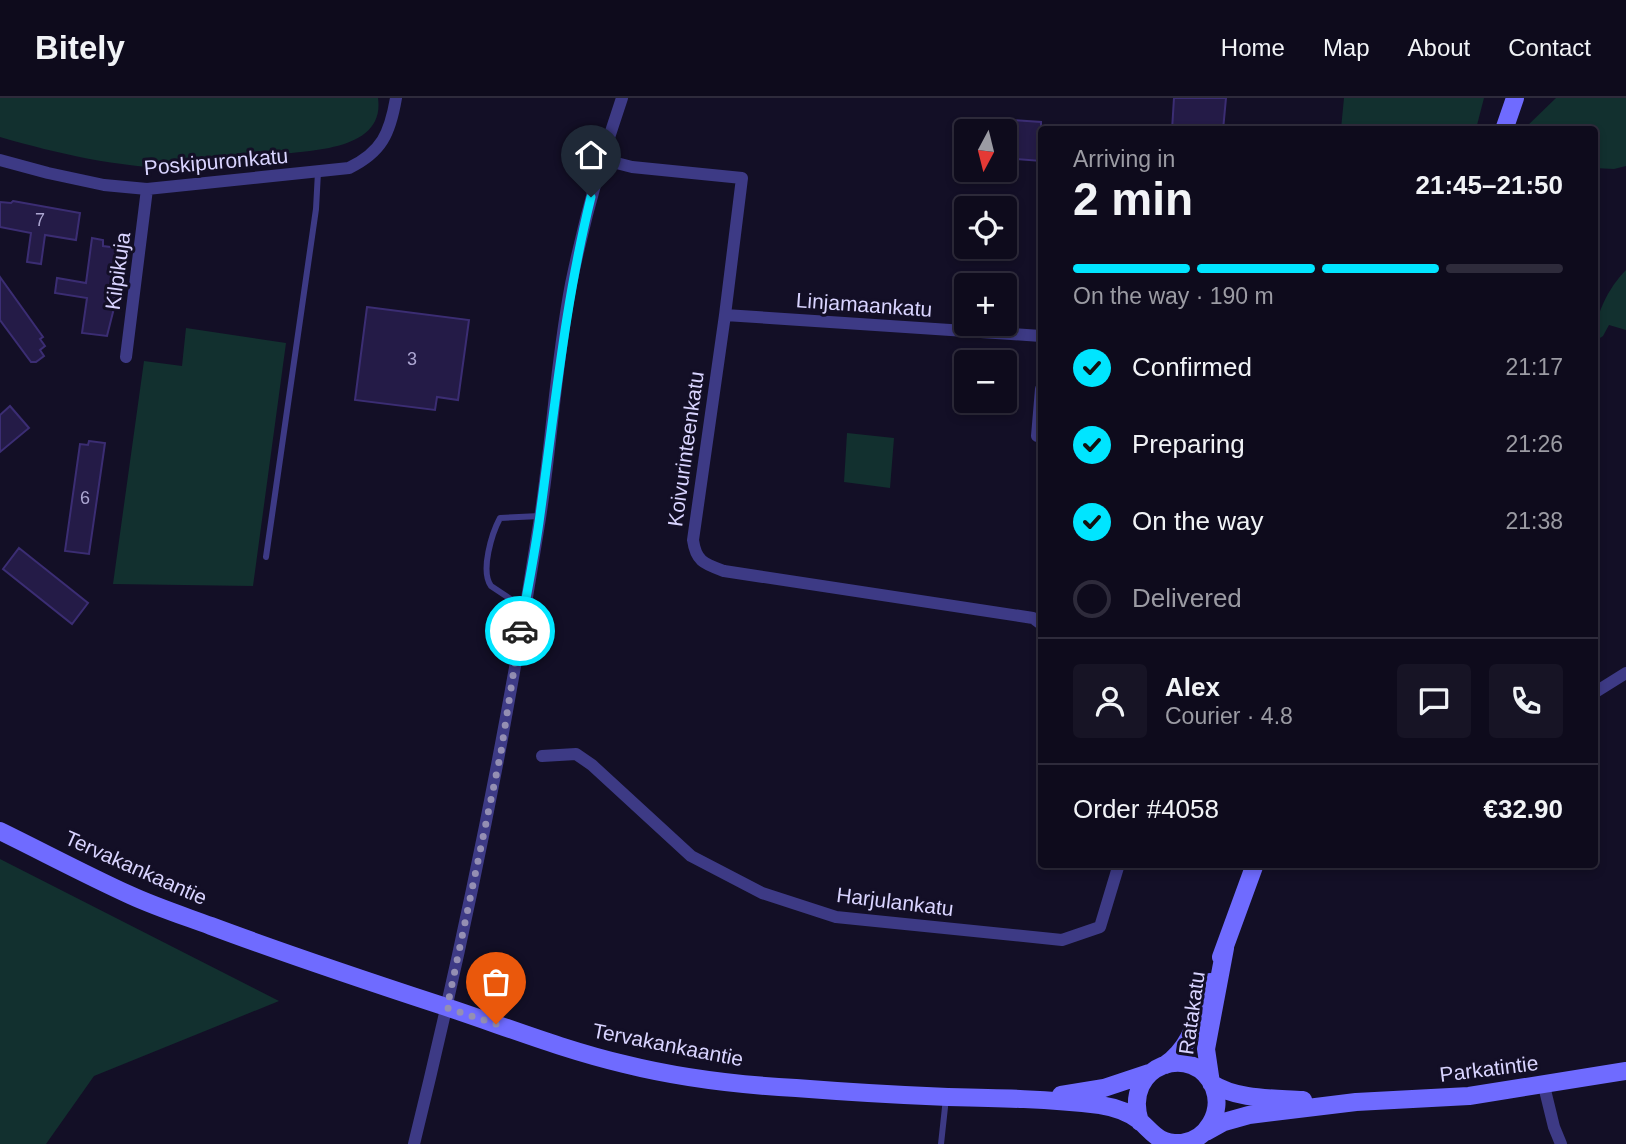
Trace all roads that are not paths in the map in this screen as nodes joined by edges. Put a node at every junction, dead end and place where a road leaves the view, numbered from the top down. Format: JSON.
{"nodes":[{"id":1,"x":396,"y":98,"type":"edge"},
{"id":2,"x":622,"y":98,"type":"edge"},
{"id":3,"x":1515,"y":98,"type":"edge"},
{"id":4,"x":1505,"y":126,"type":"edge"},
{"id":5,"x":601,"y":159,"type":"junction"},
{"id":6,"x":0,"y":160,"type":"edge"},
{"id":7,"x":318,"y":172,"type":"junction"},
{"id":8,"x":147,"y":189,"type":"junction"},
{"id":9,"x":725,"y":315,"type":"junction"},
{"id":10,"x":1038,"y":336,"type":"edge"},
{"id":11,"x":126,"y":357,"type":"dead end"},
{"id":12,"x":1038,"y":424,"type":"edge"},
{"id":13,"x":1037,"y":436,"type":"dead end"},
{"id":14,"x":540,"y":516,"type":"junction"},
{"id":15,"x":266,"y":557,"type":"dead end"},
{"id":16,"x":524,"y":608,"type":"junction"},
{"id":17,"x":1038,"y":622,"type":"edge"},
{"id":18,"x":1626,"y":673,"type":"edge"},
{"id":19,"x":1598,"y":690,"type":"edge"},
{"id":20,"x":542,"y":756,"type":"dead end"},
{"id":21,"x":0,"y":831,"type":"edge"},
{"id":22,"x":1118,"y":868,"type":"edge"},
{"id":23,"x":1254,"y":868,"type":"edge"},
{"id":24,"x":1225,"y":948,"type":"junction"},
{"id":25,"x":447,"y":1008,"type":"junction"},
{"id":26,"x":1157,"y":1069,"type":"junction"},
{"id":27,"x":1626,"y":1071,"type":"edge"},
{"id":28,"x":1211,"y":1083,"type":"junction"},
{"id":29,"x":1544,"y":1086,"type":"junction"},
{"id":30,"x":946,"y":1096,"type":"junction"},
{"id":31,"x":1033,"y":1099,"type":"junction"},
{"id":32,"x":1356,"y":1102,"type":"junction"},
{"id":33,"x":1143,"y":1131,"type":"edge"},
{"id":34,"x":1194,"y":1139,"type":"edge"},
{"id":35,"x":414,"y":1144,"type":"edge"},
{"id":36,"x":941,"y":1144,"type":"edge"},
{"id":37,"x":1561,"y":1144,"type":"edge"}],
"edges":[{"from":1,"to":7,"type":"street","name":"Poskipuronkatu"},
{"from":2,"to":5,"type":"street"},
{"from":3,"to":4,"type":"street"},
{"from":5,"to":9,"type":"street","name":"Koivurinteenkatu"},
{"from":5,"to":14,"type":"street"},
{"from":6,"to":8,"type":"street","name":"Poskipuronkatu"},
{"from":7,"to":8,"type":"street","name":"Poskipuronkatu"},
{"from":7,"to":15,"type":"lane"},
{"from":8,"to":11,"type":"street","name":"Kilpikuja"},
{"from":9,"to":10,"type":"street","name":"Linjamaankatu"},
{"from":9,"to":17,"type":"street","name":"Koivurinteenkatu"},
{"from":12,"to":13,"type":"street"},
{"from":14,"to":16,"type":"street"},
{"from":14,"to":16,"type":"lane"},
{"from":16,"to":25,"type":"street"},
{"from":18,"to":19,"type":"street"},
{"from":20,"to":22,"type":"street","name":"Harjulankatu"},
{"from":21,"to":25,"type":"street","name":"Tervakankaantie"},
{"from":23,"to":24,"type":"street","name":"Ratakatu"},
{"from":24,"to":26,"type":"street","name":"Ratakatu"},
{"from":24,"to":28,"type":"street","name":"Ratakatu"},
{"from":25,"to":30,"type":"street","name":"Tervakankaantie"},
{"from":25,"to":35,"type":"street"},
{"from":26,"to":28,"type":"street"},
{"from":26,"to":31,"type":"street","name":"Tervakankaantie"},
{"from":26,"to":33,"type":"street"},
{"from":27,"to":29,"type":"street","name":"Parkatintie"},
{"from":28,"to":32,"type":"street","name":"Parkatintie"},
{"from":28,"to":34,"type":"street"},
{"from":29,"to":32,"type":"street","name":"Parkatintie"},
{"from":29,"to":37,"type":"street"},
{"from":30,"to":31,"type":"street","name":"Tervakankaantie"},
{"from":30,"to":36,"type":"lane"},
{"from":31,"to":33,"type":"street","name":"Tervakankaantie"},
{"from":32,"to":34,"type":"street","name":"Parkatintie"},
{"from":33,"to":34,"type":"street"}]}
